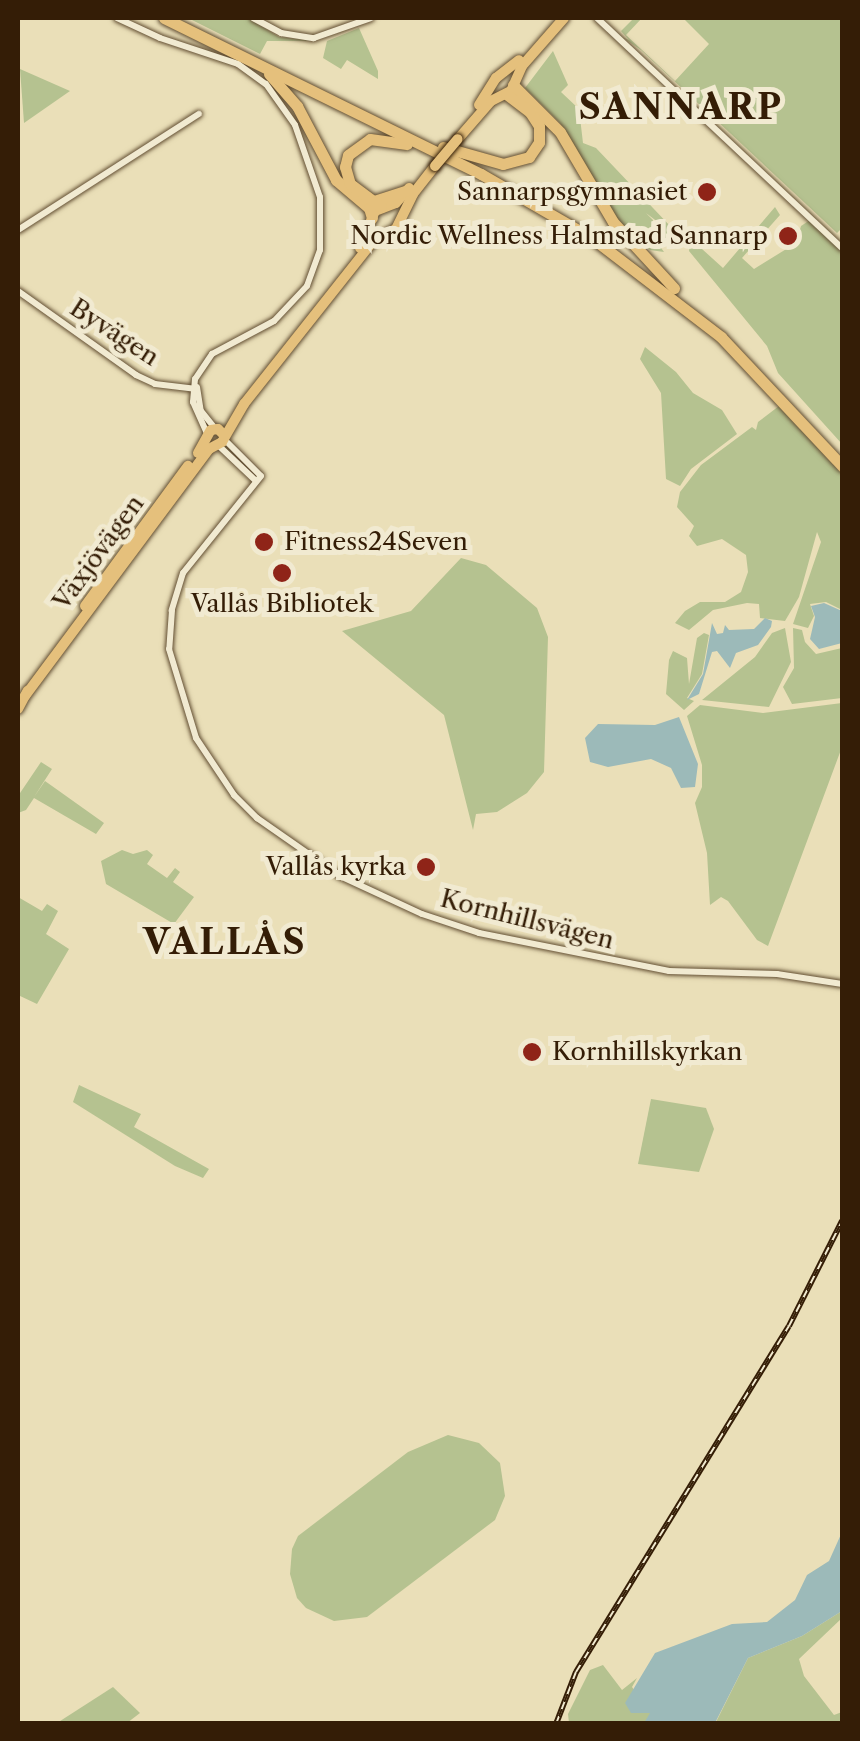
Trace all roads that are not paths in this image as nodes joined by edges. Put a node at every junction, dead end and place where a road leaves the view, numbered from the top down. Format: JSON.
{"nodes":[{"id":1,"x":117,"y":18,"type":"edge"},
{"id":2,"x":164,"y":18,"type":"edge"},
{"id":3,"x":180,"y":18,"type":"edge"},
{"id":4,"x":253,"y":18,"type":"edge"},
{"id":5,"x":371,"y":18,"type":"edge"},
{"id":6,"x":556,"y":18,"type":"edge"},
{"id":7,"x":564,"y":18,"type":"edge"},
{"id":8,"x":598,"y":18,"type":"edge"},
{"id":9,"x":258,"y":64,"type":"junction"},
{"id":10,"x":508,"y":86,"type":"junction"},
{"id":11,"x":199,"y":114,"type":"dead end"},
{"id":12,"x":455,"y":138,"type":"junction"},
{"id":13,"x":436,"y":158,"type":"junction"},
{"id":14,"x":407,"y":190,"type":"junction"},
{"id":15,"x":365,"y":198,"type":"junction"},
{"id":16,"x":378,"y":214,"type":"junction"},
{"id":17,"x":400,"y":222,"type":"junction"},
{"id":18,"x":18,"y":230,"type":"edge"},
{"id":19,"x":382,"y":234,"type":"junction"},
{"id":20,"x":842,"y":248,"type":"edge"},
{"id":21,"x":674,"y":288,"type":"junction"},
{"id":22,"x":18,"y":291,"type":"edge"},
{"id":23,"x":195,"y":388,"type":"junction"},
{"id":24,"x":216,"y":436,"type":"junction"},
{"id":25,"x":842,"y":455,"type":"edge"},
{"id":26,"x":842,"y":466,"type":"edge"},
{"id":27,"x":18,"y":708,"type":"edge"},
{"id":28,"x":842,"y":984,"type":"edge"}],
"edges":[{"from":1,"to":23,"type":"street"},
{"from":2,"to":9,"type":"highway"},
{"from":3,"to":13,"type":"highway"},
{"from":4,"to":5,"type":"street"},
{"from":6,"to":10,"type":"highway","name":"Växjövägen"},
{"from":7,"to":10,"type":"highway","name":"Växjövägen"},
{"from":8,"to":20,"type":"street"},
{"from":9,"to":13,"type":"highway"},
{"from":9,"to":16,"type":"highway"},
{"from":10,"to":12,"type":"highway","name":"Växjövägen"},
{"from":10,"to":12,"type":"highway","name":"Växjövägen"},
{"from":10,"to":13,"type":"highway"},
{"from":10,"to":21,"type":"highway"},
{"from":11,"to":18,"type":"street"},
{"from":12,"to":13,"type":"highway","name":"Växjövägen","bridge":true},
{"from":13,"to":14,"type":"highway","name":"Växjövägen"},
{"from":13,"to":15,"type":"highway"},
{"from":13,"to":17,"type":"highway","name":"Växjövägen"},
{"from":13,"to":21,"type":"highway"},
{"from":13,"to":26,"type":"highway"},
{"from":14,"to":15,"type":"highway"},
{"from":14,"to":16,"type":"highway","name":"Växjövägen"},
{"from":15,"to":16,"type":"highway"},
{"from":16,"to":17,"type":"highway"},
{"from":16,"to":19,"type":"highway"},
{"from":16,"to":24,"type":"highway","name":"Växjövägen"},
{"from":17,"to":19,"type":"highway","name":"Växjövägen"},
{"from":19,"to":24,"type":"highway","name":"Växjövägen"},
{"from":21,"to":25,"type":"highway"},
{"from":22,"to":23,"type":"street","name":"Byvägen"},
{"from":23,"to":24,"type":"street"},
{"from":24,"to":27,"type":"highway","name":"Växjövägen"},
{"from":24,"to":28,"type":"street","name":"Kornhillsvägen"}]}
